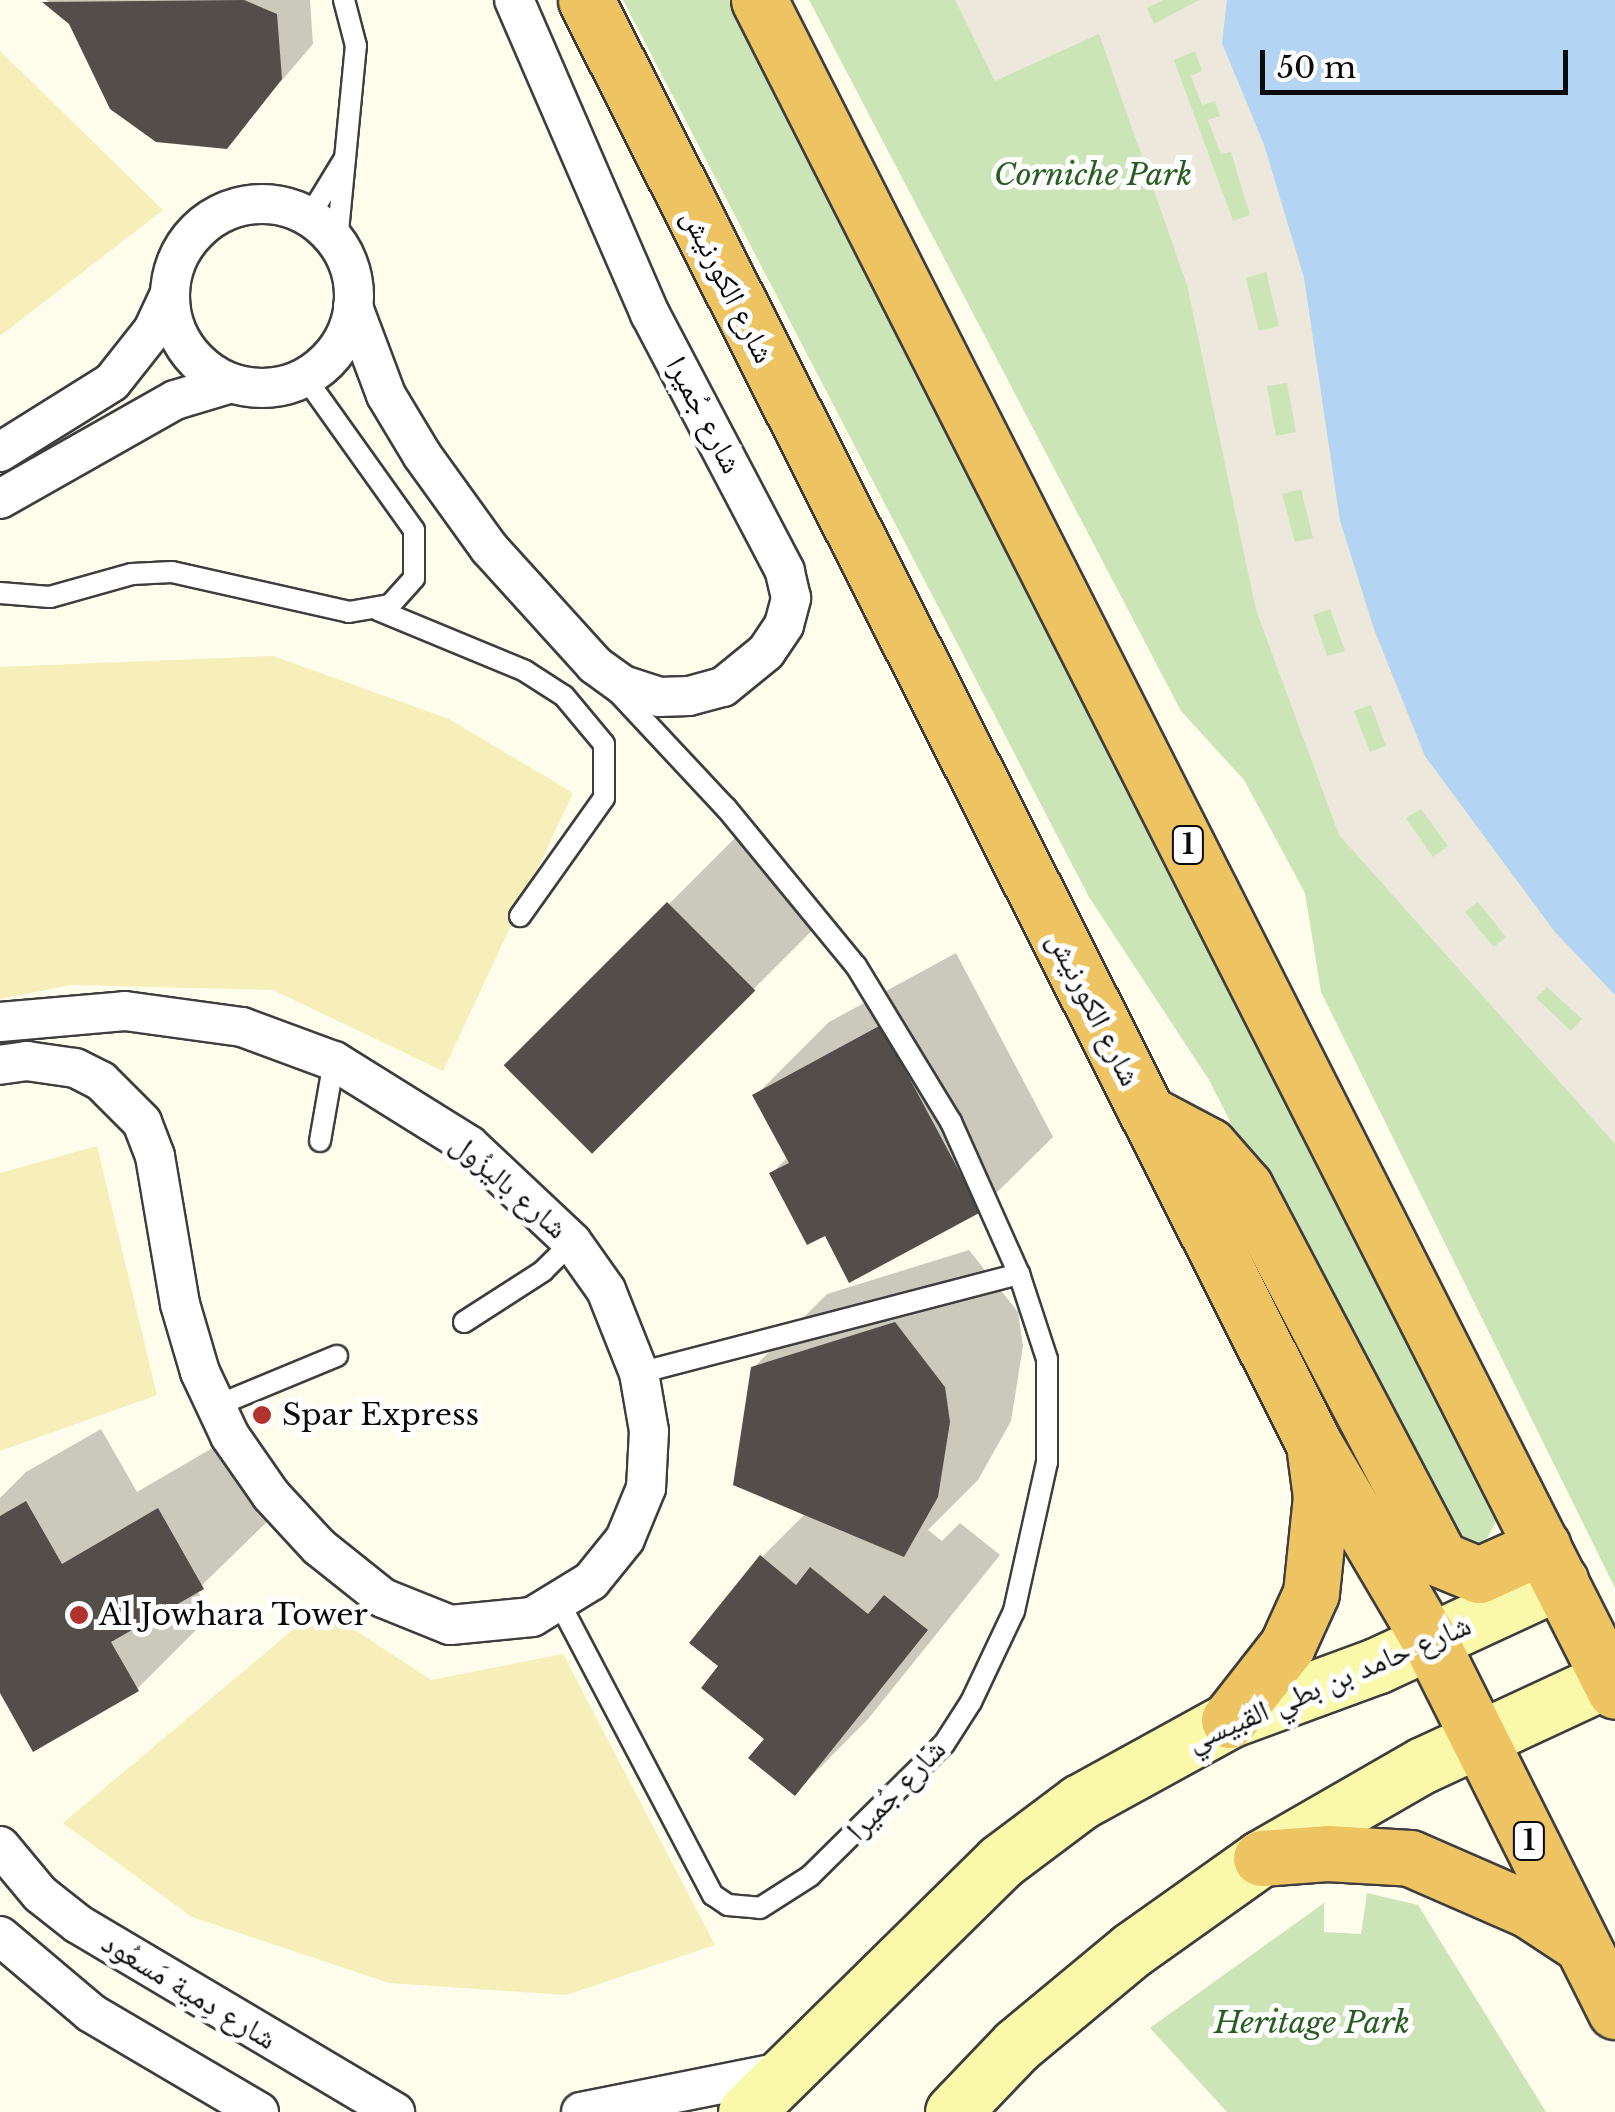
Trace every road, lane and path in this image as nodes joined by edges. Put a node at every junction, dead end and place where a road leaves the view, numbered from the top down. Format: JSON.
{"nodes":[{"id":1,"x":344,"y":0,"type":"edge"},
{"id":2,"x":514,"y":0,"type":"edge"},
{"id":3,"x":586,"y":0,"type":"edge"},
{"id":4,"x":759,"y":0,"type":"edge"},
{"id":5,"x":351,"y":148,"type":"junction"},
{"id":6,"x":309,"y":216,"type":"junction"},
{"id":7,"x":337,"y":242,"type":"junction"},
{"id":8,"x":170,"y":294,"type":"junction"},
{"id":9,"x":353,"y":306,"type":"junction"},
{"id":10,"x":305,"y":378,"type":"junction"},
{"id":11,"x":232,"y":383,"type":"junction"},
{"id":12,"x":0,"y":452,"type":"edge"},
{"id":13,"x":0,"y":499,"type":"edge"},
{"id":14,"x":0,"y":593,"type":"edge"},
{"id":15,"x":378,"y":610,"type":"junction"},
{"id":16,"x":595,"y":665,"type":"junction"},
{"id":17,"x":520,"y":916,"type":"dead end"},
{"id":18,"x":0,"y":1022,"type":"edge"},
{"id":19,"x":334,"y":1061,"type":"junction"},
{"id":20,"x":0,"y":1065,"type":"edge"},
{"id":21,"x":1147,"y":1113,"type":"junction"},
{"id":22,"x":320,"y":1141,"type":"dead end"},
{"id":23,"x":572,"y":1242,"type":"junction"},
{"id":24,"x":1019,"y":1274,"type":"junction"},
{"id":25,"x":464,"y":1322,"type":"dead end"},
{"id":26,"x":337,"y":1356,"type":"dead end"},
{"id":27,"x":640,"y":1373,"type":"junction"},
{"id":28,"x":216,"y":1406,"type":"junction"},
{"id":29,"x":1314,"y":1444,"type":"junction"},
{"id":30,"x":1552,"y":1564,"type":"junction"},
{"id":31,"x":559,"y":1602,"type":"junction"},
{"id":32,"x":1430,"y":1641,"type":"junction"},
{"id":33,"x":1612,"y":1685,"type":"edge"},
{"id":34,"x":1229,"y":1720,"type":"junction"},
{"id":35,"x":1479,"y":1739,"type":"junction"},
{"id":36,"x":0,"y":1846,"type":"edge"},
{"id":37,"x":1262,"y":1858,"type":"junction"},
{"id":38,"x":0,"y":1936,"type":"edge"},
{"id":39,"x":1579,"y":1943,"type":"junction"},
{"id":40,"x":1615,"y":2011,"type":"edge"},
{"id":41,"x":787,"y":2072,"type":"junction"},
{"id":42,"x":384,"y":2109,"type":"edge"},
{"id":43,"x":260,"y":2112,"type":"edge"},
{"id":44,"x":581,"y":2112,"type":"edge"},
{"id":45,"x":746,"y":2112,"type":"edge"},
{"id":46,"x":954,"y":2112,"type":"edge"}],
"edges":[{"from":1,"to":5,"type":"lane"},
{"from":2,"to":16,"type":"street","name":"شارع جُميرا"},
{"from":3,"to":21,"type":"highway","name":"شارع الكورنيش","number":"1"},
{"from":4,"to":30,"type":"highway","number":"1"},
{"from":5,"to":6,"type":"lane"},
{"from":5,"to":7,"type":"lane"},
{"from":6,"to":7,"type":"street"},
{"from":6,"to":8,"type":"street"},
{"from":7,"to":9,"type":"street"},
{"from":8,"to":11,"type":"street"},
{"from":8,"to":12,"type":"street"},
{"from":9,"to":10,"type":"street"},
{"from":9,"to":16,"type":"street","name":"شارع جُميرا"},
{"from":10,"to":11,"type":"street"},
{"from":10,"to":15,"type":"lane"},
{"from":11,"to":13,"type":"street"},
{"from":14,"to":15,"type":"lane"},
{"from":15,"to":17,"type":"lane"},
{"from":16,"to":24,"type":"lane","name":"شارع جُميرا"},
{"from":18,"to":19,"type":"street","name":"شارع باليزُول"},
{"from":19,"to":22,"type":"lane"},
{"from":19,"to":23,"type":"street","name":"شارع باليزُول"},
{"from":20,"to":28,"type":"street","name":"شارع باليزُول"},
{"from":21,"to":29,"type":"highway","name":"شارع الكورنيش","number":"1"},
{"from":21,"to":30,"type":"highway"},
{"from":23,"to":25,"type":"lane"},
{"from":23,"to":27,"type":"street","name":"شارع باليزُول"},
{"from":24,"to":27,"type":"lane"},
{"from":24,"to":31,"type":"lane","name":"شارع جُميرا"},
{"from":26,"to":28,"type":"lane"},
{"from":27,"to":31,"type":"street","name":"شارع باليزُول"},
{"from":28,"to":31,"type":"street","name":"شارع باليزُول"},
{"from":29,"to":32,"type":"highway","name":"شارع الكورنيش","number":"1"},
{"from":29,"to":34,"type":"highway"},
{"from":30,"to":32,"type":"main road","name":"شارع حامد بن بطي القبيسي"},
{"from":30,"to":33,"type":"highway","number":"1"},
{"from":32,"to":34,"type":"main road","name":"شارع حامد بن بطي القبيسي"},
{"from":32,"to":35,"type":"highway","name":"شارع الكورنيش","number":"1"},
{"from":33,"to":35,"type":"main road"},
{"from":34,"to":41,"type":"main road","name":"شارع حامد بن بطي القبيسي"},
{"from":35,"to":37,"type":"main road"},
{"from":35,"to":39,"type":"highway","name":"شارع الكورنيش","number":"1"},
{"from":36,"to":42,"type":"street","name":"شارع دِمية مَسعُود"},
{"from":37,"to":39,"type":"highway"},
{"from":37,"to":46,"type":"main road"},
{"from":38,"to":43,"type":"street"},
{"from":39,"to":40,"type":"highway","name":"شارع الكورنيش","number":"1"},
{"from":41,"to":44,"type":"street"},
{"from":41,"to":45,"type":"main road","name":"شارع حامد بن بطي القبيسي"}]}
